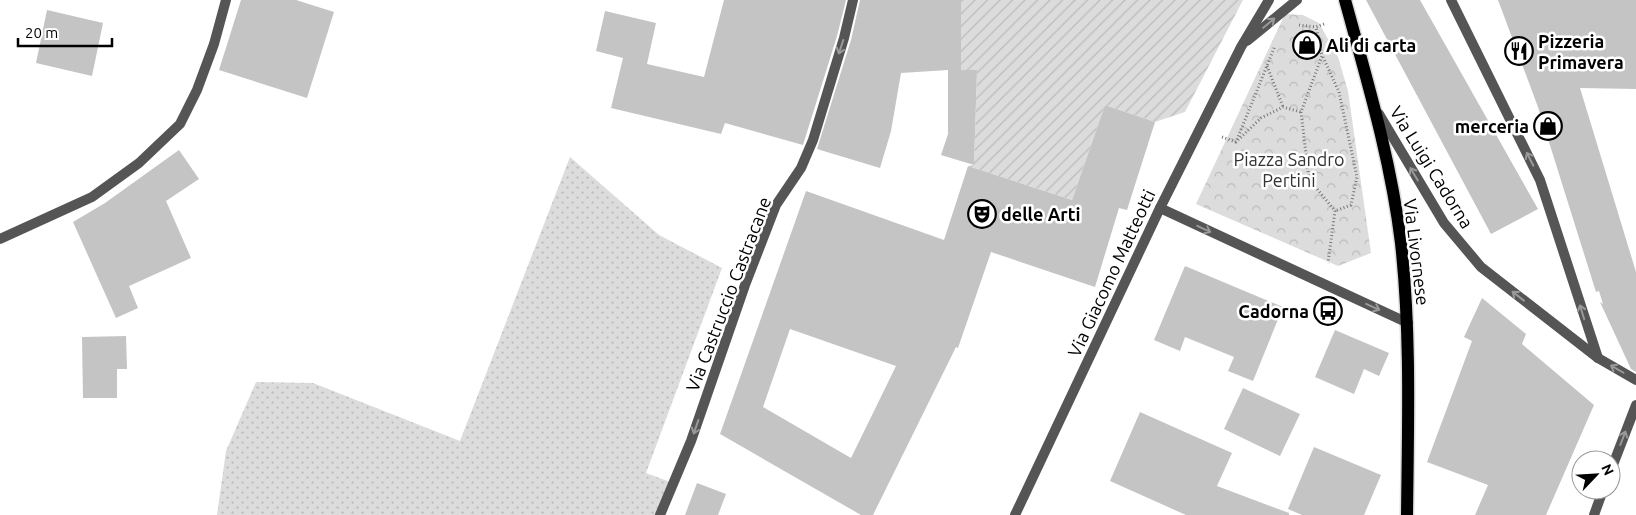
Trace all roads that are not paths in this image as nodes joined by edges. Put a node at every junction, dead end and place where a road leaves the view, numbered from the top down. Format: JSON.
{"nodes":[{"id":1,"x":226,"y":0,"type":"edge"},
{"id":2,"x":853,"y":0,"type":"edge"},
{"id":3,"x":1268,"y":0,"type":"edge"},
{"id":4,"x":1297,"y":0,"type":"edge"},
{"id":5,"x":1345,"y":0,"type":"edge"},
{"id":6,"x":1451,"y":0,"type":"edge"},
{"id":7,"x":1241,"y":47,"type":"junction"},
{"id":8,"x":1376,"y":108,"type":"junction"},
{"id":9,"x":1160,"y":208,"type":"junction"},
{"id":10,"x":0,"y":239,"type":"edge"},
{"id":11,"x":1408,"y":323,"type":"junction"},
{"id":12,"x":1598,"y":358,"type":"junction"},
{"id":13,"x":1636,"y":380,"type":"edge"},
{"id":14,"x":1636,"y":405,"type":"edge"},
{"id":15,"x":1619,"y":450,"type":"edge"},
{"id":16,"x":1599,"y":500,"type":"edge"},
{"id":17,"x":660,"y":515,"type":"edge"},
{"id":18,"x":1016,"y":515,"type":"edge"},
{"id":19,"x":1407,"y":515,"type":"edge"},
{"id":20,"x":1594,"y":515,"type":"edge"}],
"edges":[{"from":1,"to":10,"type":"street"},
{"from":2,"to":17,"type":"street","name":"Via Castruccio Castracane","one_way":true},
{"from":3,"to":7,"type":"street","name":"Via Giacomo Matteotti"},
{"from":7,"to":4,"type":"street","name":"Via Giacomo Matteotti","one_way":true},
{"from":5,"to":8,"type":"main road","name":"Via Livornese"},
{"from":12,"to":6,"type":"street","one_way":true},
{"from":7,"to":9,"type":"street","name":"Via Giacomo Matteotti"},
{"from":8,"to":11,"type":"main road","name":"Via Livornese"},
{"from":12,"to":8,"type":"street","name":"Via Luigi Cadorna","one_way":true},
{"from":9,"to":11,"type":"street","one_way":true},
{"from":9,"to":18,"type":"street","name":"Via Giacomo Matteotti"},
{"from":11,"to":19,"type":"main road","name":"Via Livornese"},
{"from":13,"to":12,"type":"street","name":"Via Luigi Cadorna","one_way":true},
{"from":15,"to":14,"type":"street","one_way":true},
{"from":16,"to":20,"type":"street"}]}
